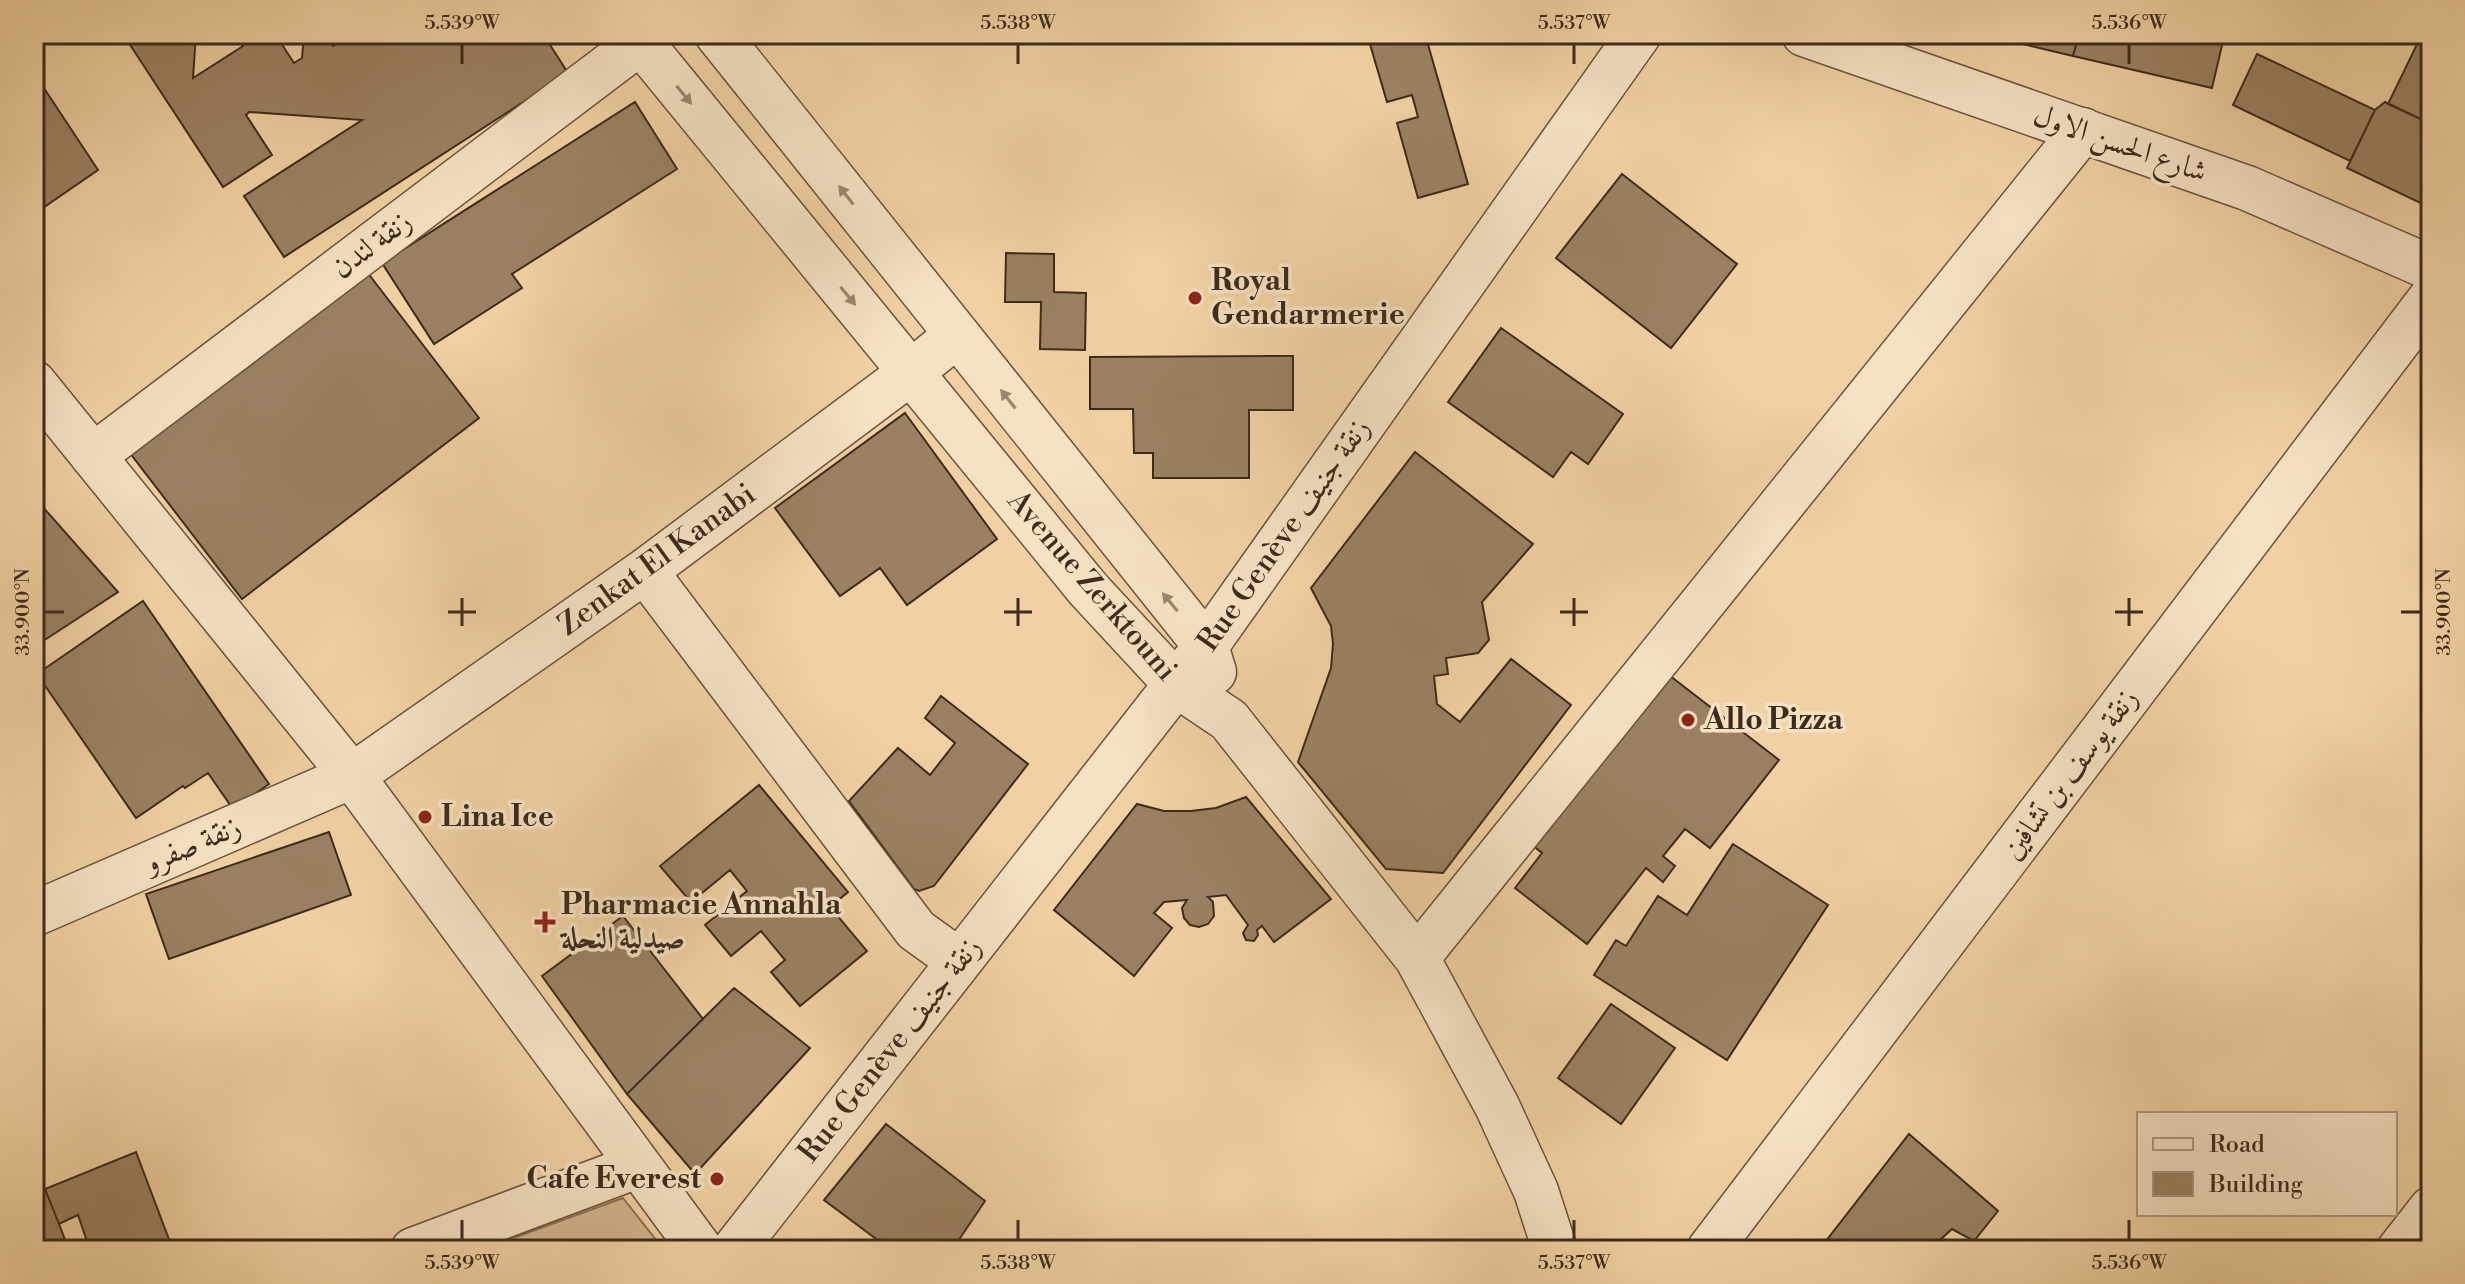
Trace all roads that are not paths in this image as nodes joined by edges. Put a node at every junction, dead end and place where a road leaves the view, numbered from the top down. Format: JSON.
{"nodes":[{"id":1,"x":717,"y":34,"type":"edge"},
{"id":2,"x":1639,"y":34,"type":"edge"},
{"id":3,"x":1805,"y":34,"type":"edge"},
{"id":4,"x":642,"y":37,"type":"edge"},
{"id":5,"x":2083,"y":130,"type":"junction"},
{"id":6,"x":2431,"y":268,"type":"edge"},
{"id":7,"x":2431,"y":298,"type":"edge"},
{"id":8,"x":957,"y":335,"type":"junction"},
{"id":9,"x":910,"y":373,"type":"junction"},
{"id":10,"x":34,"y":383,"type":"edge"},
{"id":11,"x":93,"y":456,"type":"junction"},
{"id":12,"x":645,"y":571,"type":"junction"},
{"id":13,"x":1206,"y":646,"type":"junction"},
{"id":14,"x":1177,"y":685,"type":"junction"},
{"id":15,"x":1229,"y":720,"type":"junction"},
{"id":16,"x":352,"y":776,"type":"junction"},
{"id":17,"x":34,"y":914,"type":"edge"},
{"id":18,"x":1417,"y":958,"type":"junction"},
{"id":19,"x":959,"y":961,"type":"junction"},
{"id":20,"x":637,"y":1166,"type":"junction"},
{"id":21,"x":2431,"y":1209,"type":"edge"},
{"id":22,"x":413,"y":1250,"type":"edge"},
{"id":23,"x":701,"y":1250,"type":"edge"},
{"id":24,"x":734,"y":1250,"type":"edge"},
{"id":25,"x":1555,"y":1250,"type":"edge"},
{"id":26,"x":1709,"y":1250,"type":"edge"},
{"id":27,"x":2399,"y":1250,"type":"edge"}],
"edges":[{"from":8,"to":1,"type":"street","name":"Avenue Zerktouni","one_way":true},
{"from":2,"to":13,"type":"street","name":"Rue Genève زنقة جنيف"},
{"from":3,"to":5,"type":"street","name":"شارع الحسن الاول"},
{"from":4,"to":9,"type":"street","name":"Avenue Zerktouni","one_way":true},
{"from":4,"to":11,"type":"street","name":"زنقة لندن"},
{"from":5,"to":6,"type":"street","name":"شارع الحسن الاول"},
{"from":5,"to":18,"type":"street"},
{"from":7,"to":26,"type":"street","name":"زنقة يوسف بن تشافين"},
{"from":8,"to":9,"type":"street","name":"Zenkat El Kanabi"},
{"from":13,"to":8,"type":"street","name":"Avenue Zerktouni","one_way":true},
{"from":9,"to":12,"type":"street","name":"Zenkat El Kanabi"},
{"from":9,"to":14,"type":"street","name":"Avenue Zerktouni"},
{"from":10,"to":11,"type":"street"},
{"from":11,"to":16,"type":"street"},
{"from":12,"to":16,"type":"street","name":"Zenkat El Kanabi"},
{"from":12,"to":19,"type":"street"},
{"from":13,"to":14,"type":"street","name":"Rue Genève زنقة جنيف"},
{"from":13,"to":15,"type":"street","name":"Avenue Zerktouni"},
{"from":14,"to":15,"type":"street","name":"Avenue Zerktouni"},
{"from":14,"to":19,"type":"street","name":"Rue Genève زنقة جنيف"},
{"from":15,"to":18,"type":"street"},
{"from":16,"to":17,"type":"street","name":"زنقة صفرو"},
{"from":16,"to":20,"type":"street"},
{"from":18,"to":25,"type":"street"},
{"from":19,"to":24,"type":"street","name":"Rue Genève زنقة جنيف"},
{"from":20,"to":22,"type":"street"},
{"from":20,"to":23,"type":"street"},
{"from":21,"to":27,"type":"street"}]}
